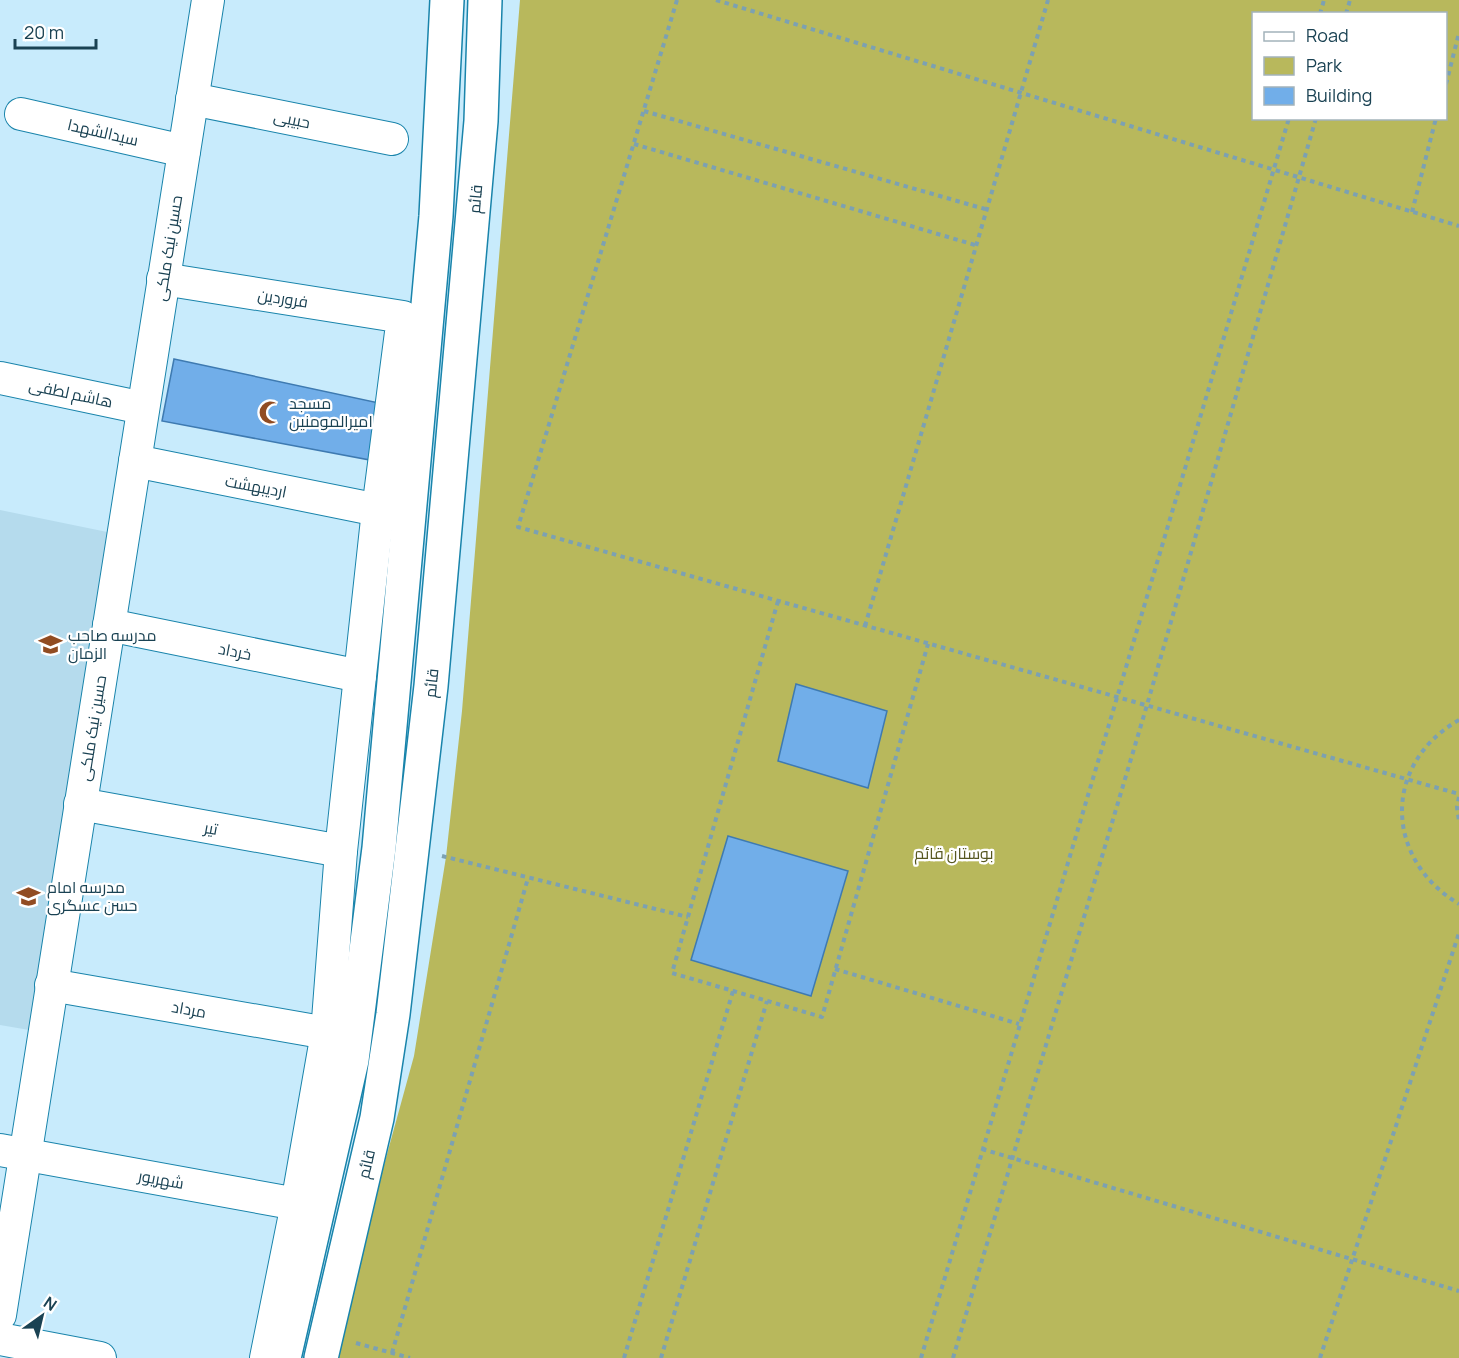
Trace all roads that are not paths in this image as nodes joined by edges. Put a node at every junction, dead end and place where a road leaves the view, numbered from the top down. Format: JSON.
{"nodes":[{"id":1,"x":208,"y":0,"type":"edge"},
{"id":2,"x":447,"y":0,"type":"edge"},
{"id":3,"x":485,"y":0,"type":"edge"},
{"id":4,"x":192,"y":99,"type":"junction"},
{"id":5,"x":21,"y":114,"type":"dead end"},
{"id":6,"x":392,"y":139,"type":"dead end"},
{"id":7,"x":184,"y":151,"type":"junction"},
{"id":8,"x":163,"y":279,"type":"junction"},
{"id":9,"x":0,"y":378,"type":"edge"},
{"id":10,"x":143,"y":408,"type":"junction"},
{"id":11,"x":135,"y":461,"type":"junction"},
{"id":12,"x":378,"y":510,"type":"junction"},
{"id":13,"x":109,"y":625,"type":"junction"},
{"id":14,"x":360,"y":676,"type":"junction"},
{"id":15,"x":80,"y":804,"type":"junction"},
{"id":16,"x":341,"y":851,"type":"junction"},
{"id":17,"x":51,"y":985,"type":"junction"},
{"id":18,"x":327,"y":1033,"type":"junction"},
{"id":19,"x":12,"y":1152,"type":"edge"},
{"id":20,"x":297,"y":1204,"type":"junction"},
{"id":21,"x":0,"y":1315,"type":"edge"},
{"id":22,"x":0,"y":1339,"type":"edge"},
{"id":23,"x":324,"y":1346,"type":"edge"},
{"id":24,"x":100,"y":1358,"type":"edge"},
{"id":25,"x":266,"y":1358,"type":"edge"},
{"id":26,"x":284,"y":1358,"type":"edge"}],
"edges":[{"from":1,"to":4,"type":"street","name":"حسین نیک ملکی"},
{"from":2,"to":26,"type":"main road"},
{"from":3,"to":23,"type":"main road","name":"قائم"},
{"from":4,"to":6,"type":"street","name":"حبیبی"},
{"from":4,"to":7,"type":"street","name":"حسین نیک ملکی"},
{"from":5,"to":7,"type":"street","name":"سیدالشهدا"},
{"from":7,"to":8,"type":"street","name":"حسین نیک ملکی"},
{"from":8,"to":10,"type":"street","name":"حسین نیک ملکی"},
{"from":8,"to":12,"type":"street","name":"فروردین"},
{"from":9,"to":10,"type":"street","name":"هاشم لطفی"},
{"from":10,"to":11,"type":"street","name":"حسین نیک ملکی"},
{"from":11,"to":12,"type":"street","name":"اردیبهشت"},
{"from":11,"to":13,"type":"street","name":"حسین نیک ملکی"},
{"from":12,"to":14,"type":"street"},
{"from":13,"to":14,"type":"street","name":"خرداد"},
{"from":13,"to":15,"type":"street","name":"حسین نیک ملکی"},
{"from":14,"to":16,"type":"street"},
{"from":15,"to":16,"type":"street","name":"تیر"},
{"from":15,"to":17,"type":"street","name":"حسین نیک ملکی"},
{"from":16,"to":18,"type":"street"},
{"from":17,"to":18,"type":"street","name":"مرداد"},
{"from":17,"to":19,"type":"street","name":"حسین نیک ملکی"},
{"from":18,"to":20,"type":"street"},
{"from":19,"to":20,"type":"street","name":"شهریور"},
{"from":19,"to":21,"type":"street","name":"حسین نیک ملکی"},
{"from":20,"to":25,"type":"street"},
{"from":22,"to":24,"type":"street"}]}
